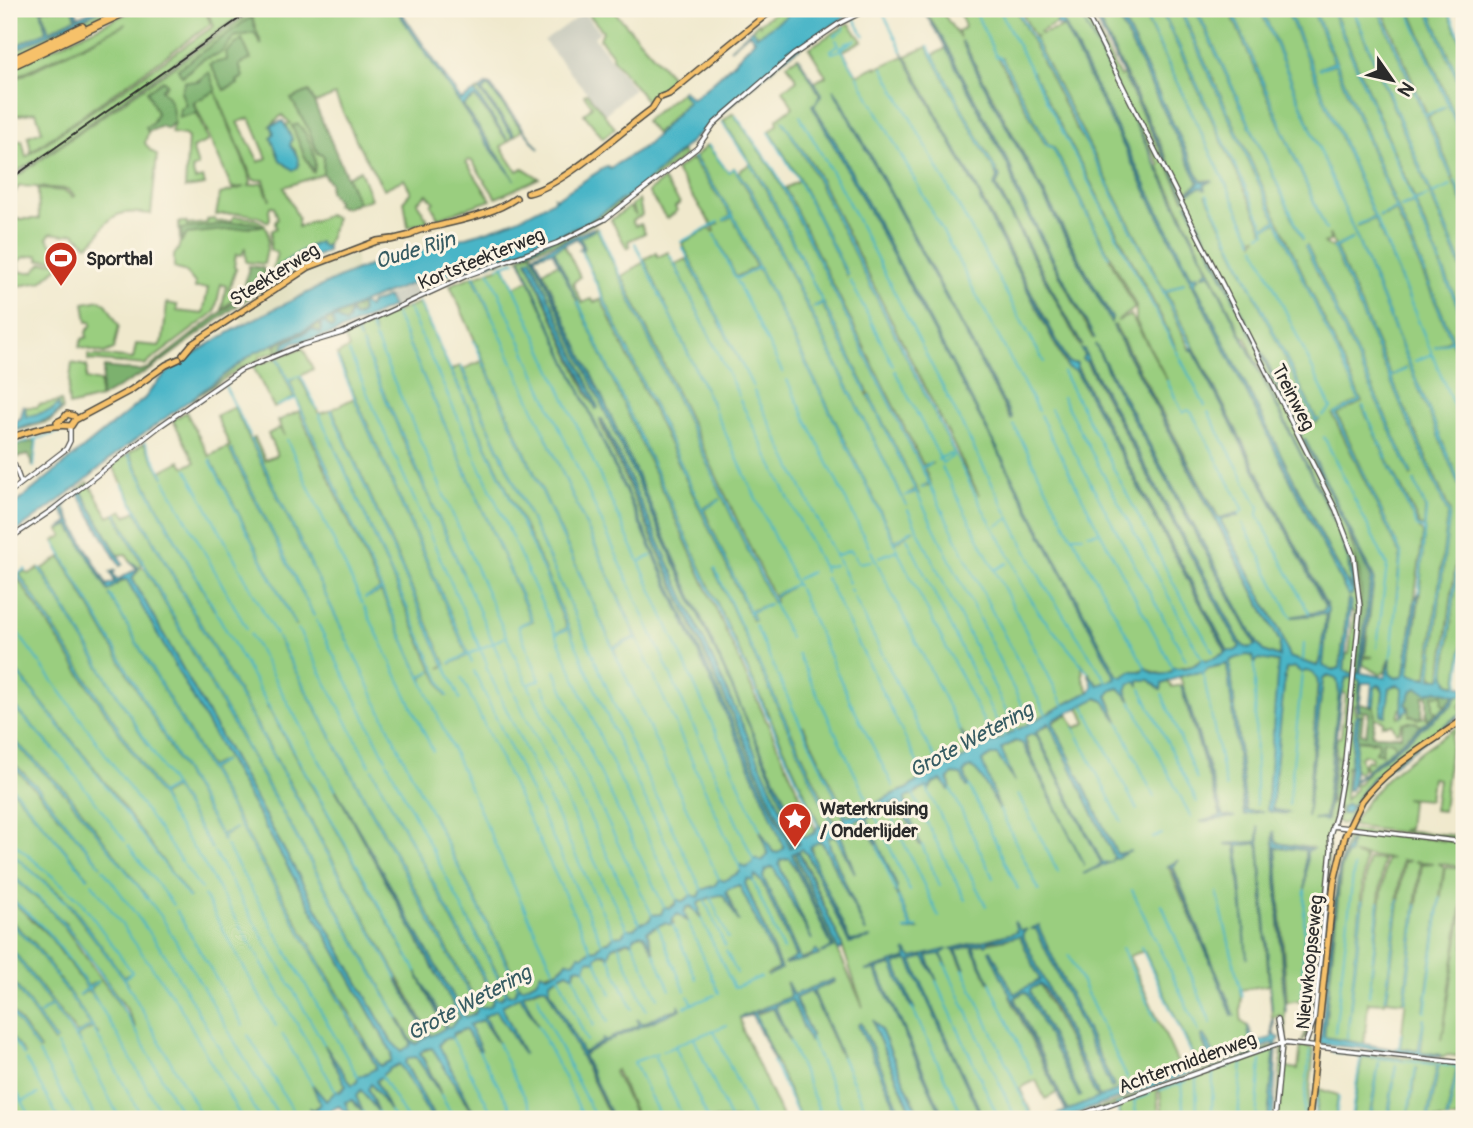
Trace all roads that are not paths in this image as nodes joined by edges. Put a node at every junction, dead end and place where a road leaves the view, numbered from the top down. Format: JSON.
{"nodes":[{"id":1,"x":120,"y":9,"type":"edge"},
{"id":2,"x":131,"y":9,"type":"edge"},
{"id":3,"x":773,"y":9,"type":"edge"},
{"id":4,"x":868,"y":9,"type":"edge"},
{"id":5,"x":1084,"y":9,"type":"edge"},
{"id":6,"x":9,"y":62,"type":"edge"},
{"id":7,"x":9,"y":67,"type":"edge"},
{"id":8,"x":75,"y":418,"type":"junction"},
{"id":9,"x":66,"y":423,"type":"junction"},
{"id":10,"x":10,"y":438,"type":"edge"},
{"id":11,"x":9,"y":455,"type":"edge"},
{"id":12,"x":10,"y":465,"type":"edge"},
{"id":13,"x":21,"y":484,"type":"junction"},
{"id":14,"x":9,"y":494,"type":"edge"},
{"id":15,"x":9,"y":539,"type":"edge"},
{"id":16,"x":1464,"y":719,"type":"edge"},
{"id":17,"x":1332,"y":826,"type":"junction"},
{"id":18,"x":1346,"y":828,"type":"junction"},
{"id":19,"x":1464,"y":842,"type":"edge"},
{"id":20,"x":1278,"y":1019,"type":"dead end"},
{"id":21,"x":1278,"y":1044,"type":"junction"},
{"id":22,"x":1305,"y":1045,"type":"junction"},
{"id":23,"x":1317,"y":1046,"type":"junction"},
{"id":24,"x":1464,"y":1062,"type":"edge"},
{"id":25,"x":1068,"y":1119,"type":"edge"},
{"id":26,"x":1275,"y":1119,"type":"edge"},
{"id":27,"x":1309,"y":1119,"type":"edge"}],
"edges":[{"from":1,"to":6,"type":"highway"},
{"from":2,"to":7,"type":"highway"},
{"from":3,"to":8,"type":"main road","name":"Steekterweg"},
{"from":4,"to":15,"type":"street","name":"Kortsteekterweg"},
{"from":5,"to":17,"type":"street","name":"Treinweg"},
{"from":8,"to":9,"type":"main road"},
{"from":8,"to":9,"type":"main road"},
{"from":9,"to":10,"type":"main road"},
{"from":9,"to":13,"type":"street"},
{"from":11,"to":12,"type":"street"},
{"from":12,"to":13,"type":"street"},
{"from":13,"to":14,"type":"street"},
{"from":16,"to":18,"type":"main road","name":"Nieuwkoopseweg"},
{"from":17,"to":18,"type":"street"},
{"from":17,"to":22,"type":"street","name":"Treinweg"},
{"from":18,"to":19,"type":"street"},
{"from":18,"to":23,"type":"main road","name":"Nieuwkoopseweg"},
{"from":20,"to":21,"type":"street"},
{"from":21,"to":22,"type":"street","name":"Achtermiddenweg"},
{"from":21,"to":25,"type":"street","name":"Achtermiddenweg"},
{"from":21,"to":26,"type":"street"},
{"from":22,"to":23,"type":"street","name":"Achtermiddenweg"},
{"from":23,"to":24,"type":"street","name":"Nieuwkoopseweg"},
{"from":23,"to":27,"type":"main road","name":"Nieuwkoopseweg"}]}
